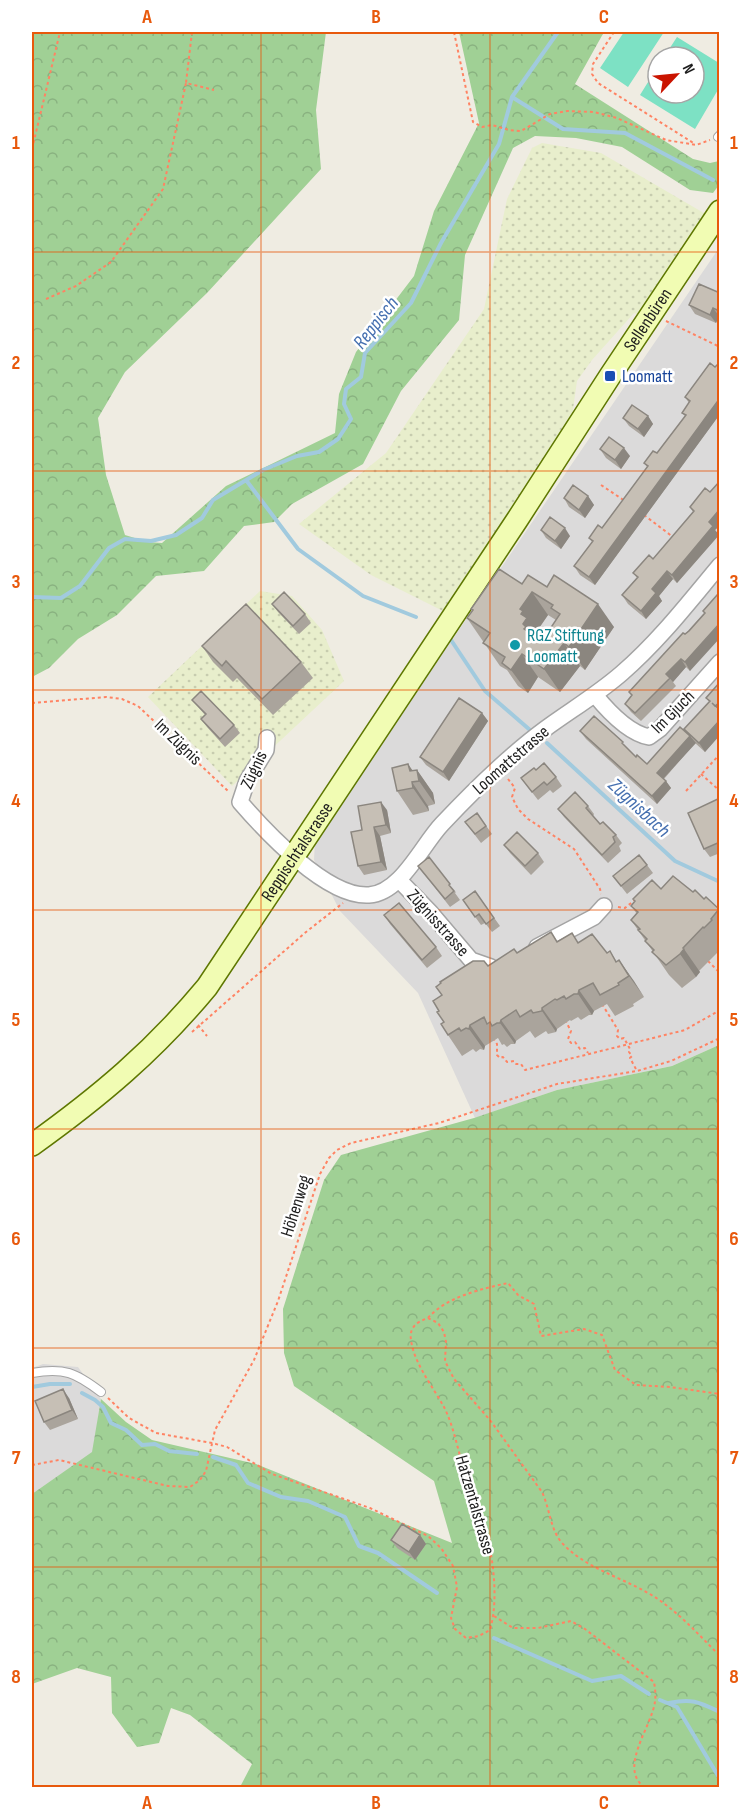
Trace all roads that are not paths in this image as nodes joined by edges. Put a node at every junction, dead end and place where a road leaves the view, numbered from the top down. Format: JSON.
{"nodes":[{"id":1,"x":720,"y":211,"type":"edge"},
{"id":2,"x":517,"y":520,"type":"joint"},
{"id":3,"x":720,"y":565,"type":"edge"},
{"id":4,"x":720,"y":662,"type":"edge"},
{"id":5,"x":596,"y":694,"type":"junction"},
{"id":6,"x":267,"y":738,"type":"dead end"},
{"id":7,"x":293,"y":856,"type":"junction"},
{"id":8,"x":399,"y":880,"type":"junction"},
{"id":9,"x":604,"y":906,"type":"road end"},
{"id":10,"x":524,"y":954,"type":"edge"},
{"id":11,"x":506,"y":964,"type":"edge"},
{"id":12,"x":32,"y":1144,"type":"edge"},
{"id":13,"x":32,"y":1373,"type":"edge"},
{"id":14,"x":102,"y":1392,"type":"road end"}],
"edges":[{"from":1,"to":2,"type":"main road","name":"Sellenbüren"},
{"from":2,"to":7,"type":"main road","name":"Reppischtalstrasse"},
{"from":3,"to":5,"type":"street","name":"Loomattstrasse"},
{"from":4,"to":5,"type":"street","name":"Im Gjuch"},
{"from":5,"to":8,"type":"street","name":"Loomattstrasse"},
{"from":6,"to":7,"type":"street","name":"Zügnis"},
{"from":7,"to":8,"type":"street","name":"Loomattstrasse"},
{"from":7,"to":12,"type":"main road","name":"Reppischtalstrasse"},
{"from":8,"to":11,"type":"street","name":"Zügnisstrasse"},
{"from":9,"to":10,"type":"street"},
{"from":13,"to":14,"type":"lane"}]}
